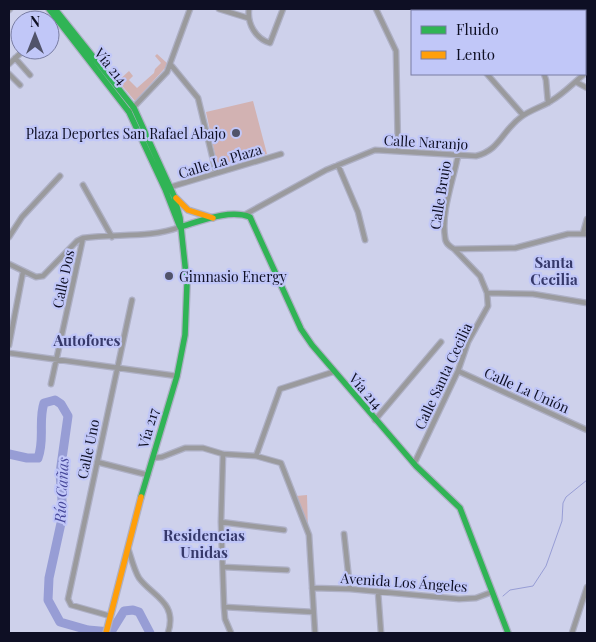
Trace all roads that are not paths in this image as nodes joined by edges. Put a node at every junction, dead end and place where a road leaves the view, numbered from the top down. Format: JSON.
{"nodes":[{"id":1,"x":55,"y":9,"type":"edge"},
{"id":2,"x":190,"y":9,"type":"edge"},
{"id":3,"x":219,"y":9,"type":"edge"},
{"id":4,"x":249,"y":9,"type":"edge"},
{"id":5,"x":283,"y":9,"type":"edge"},
{"id":6,"x":376,"y":9,"type":"edge"},
{"id":7,"x":248,"y":18,"type":"junction"},
{"id":8,"x":60,"y":23,"type":"edge"},
{"id":9,"x":17,"y":60,"type":"edge"},
{"id":10,"x":171,"y":65,"type":"junction"},
{"id":11,"x":9,"y":74,"type":"edge"},
{"id":12,"x":30,"y":75,"type":"dead end"},
{"id":13,"x":488,"y":75,"type":"edge"},
{"id":14,"x":544,"y":75,"type":"edge"},
{"id":15,"x":584,"y":75,"type":"edge"},
{"id":16,"x":576,"y":82,"type":"junction"},
{"id":17,"x":20,"y":85,"type":"dead end"},
{"id":18,"x":587,"y":88,"type":"edge"},
{"id":19,"x":548,"y":103,"type":"junction"},
{"id":20,"x":132,"y":110,"type":"junction"},
{"id":21,"x":523,"y":115,"type":"junction"},
{"id":22,"x":398,"y":152,"type":"junction"},
{"id":23,"x":281,"y":154,"type":"dead end"},
{"id":24,"x":458,"y":156,"type":"junction"},
{"id":25,"x":338,"y":165,"type":"junction"},
{"id":26,"x":216,"y":172,"type":"junction"},
{"id":27,"x":60,"y":176,"type":"dead end"},
{"id":28,"x":83,"y":185,"type":"dead end"},
{"id":29,"x":168,"y":188,"type":"junction"},
{"id":30,"x":174,"y":196,"type":"junction"},
{"id":31,"x":246,"y":214,"type":"junction"},
{"id":32,"x":215,"y":218,"type":"junction"},
{"id":33,"x":587,"y":219,"type":"edge"},
{"id":34,"x":180,"y":227,"type":"junction"},
{"id":35,"x":585,"y":233,"type":"edge"},
{"id":36,"x":9,"y":237,"type":"edge"},
{"id":37,"x":112,"y":237,"type":"junction"},
{"id":38,"x":84,"y":238,"type":"junction"},
{"id":39,"x":365,"y":240,"type":"dead end"},
{"id":40,"x":454,"y":249,"type":"junction"},
{"id":41,"x":9,"y":264,"type":"edge"},
{"id":42,"x":23,"y":272,"type":"junction"},
{"id":43,"x":487,"y":293,"type":"junction"},
{"id":44,"x":132,"y":300,"type":"dead end"},
{"id":45,"x":587,"y":303,"type":"edge"},
{"id":46,"x":441,"y":342,"type":"dead end"},
{"id":47,"x":9,"y":345,"type":"edge"},
{"id":48,"x":9,"y":353,"type":"edge"},
{"id":49,"x":57,"y":358,"type":"junction"},
{"id":50,"x":117,"y":366,"type":"junction"},
{"id":51,"x":458,"y":371,"type":"junction"},
{"id":52,"x":333,"y":372,"type":"junction"},
{"id":53,"x":176,"y":376,"type":"junction"},
{"id":54,"x":51,"y":384,"type":"dead end"},
{"id":55,"x":375,"y":420,"type":"junction"},
{"id":56,"x":587,"y":430,"type":"edge"},
{"id":57,"x":223,"y":454,"type":"junction"},
{"id":58,"x":256,"y":456,"type":"junction"},
{"id":59,"x":153,"y":458,"type":"junction"},
{"id":60,"x":96,"y":462,"type":"junction"},
{"id":61,"x":414,"y":464,"type":"junction"},
{"id":62,"x":148,"y":475,"type":"junction"},
{"id":63,"x":220,"y":522,"type":"junction"},
{"id":64,"x":284,"y":530,"type":"dead end"},
{"id":65,"x":344,"y":534,"type":"dead end"},
{"id":66,"x":128,"y":548,"type":"junction"},
{"id":67,"x":223,"y":566,"type":"junction"},
{"id":68,"x":287,"y":570,"type":"dead end"},
{"id":69,"x":587,"y":587,"type":"edge"},
{"id":70,"x":312,"y":588,"type":"junction"},
{"id":71,"x":350,"y":589,"type":"junction"},
{"id":72,"x":378,"y":592,"type":"junction"},
{"id":73,"x":492,"y":592,"type":"junction"},
{"id":74,"x":224,"y":607,"type":"junction"},
{"id":75,"x":313,"y":612,"type":"junction"},
{"id":76,"x":110,"y":616,"type":"junction"},
{"id":77,"x":107,"y":630,"type":"edge"},
{"id":78,"x":168,"y":633,"type":"edge"},
{"id":79,"x":231,"y":633,"type":"edge"},
{"id":80,"x":315,"y":633,"type":"edge"},
{"id":81,"x":381,"y":633,"type":"edge"},
{"id":82,"x":508,"y":633,"type":"edge"},
{"id":83,"x":572,"y":633,"type":"edge"}],
"edges":[{"from":1,"to":20,"type":"main road","name":"Vía 214"},
{"from":2,"to":10,"type":"street"},
{"from":3,"to":7,"type":"street"},
{"from":4,"to":7,"type":"street"},
{"from":5,"to":7,"type":"street"},
{"from":6,"to":22,"type":"street"},
{"from":8,"to":20,"type":"main road","name":"Vía 214"},
{"from":9,"to":12,"type":"street"},
{"from":10,"to":20,"type":"street"},
{"from":10,"to":26,"type":"street"},
{"from":11,"to":17,"type":"street"},
{"from":13,"to":21,"type":"street"},
{"from":14,"to":19,"type":"street"},
{"from":15,"to":16,"type":"street","name":"Calle Naranjo"},
{"from":16,"to":18,"type":"street"},
{"from":16,"to":19,"type":"street","name":"Calle Naranjo"},
{"from":19,"to":21,"type":"street","name":"Calle Naranjo"},
{"from":20,"to":29,"type":"main road","name":"Vía 214"},
{"from":21,"to":24,"type":"street","name":"Calle Naranjo"},
{"from":22,"to":24,"type":"street","name":"Calle Naranjo"},
{"from":22,"to":25,"type":"street","name":"Calle Naranjo"},
{"from":23,"to":26,"type":"street","name":"Calle La Plaza"},
{"from":24,"to":40,"type":"street","name":"Calle Brujo"},
{"from":25,"to":31,"type":"street","name":"Calle Naranjo"},
{"from":25,"to":39,"type":"street"},
{"from":26,"to":29,"type":"street","name":"Calle La Plaza"},
{"from":27,"to":36,"type":"street"},
{"from":28,"to":37,"type":"street"},
{"from":29,"to":30,"type":"main road","name":"Vía 214"},
{"from":29,"to":34,"type":"main road","name":"Vía 214"},
{"from":30,"to":32,"type":"main road"},
{"from":30,"to":34,"type":"main road","name":"Vía 214"},
{"from":31,"to":32,"type":"main road"},
{"from":31,"to":52,"type":"main road","name":"Vía 214"},
{"from":32,"to":34,"type":"main road"},
{"from":33,"to":35,"type":"street"},
{"from":34,"to":37,"type":"street"},
{"from":34,"to":53,"type":"main road","name":"Vía 217"},
{"from":35,"to":40,"type":"street"},
{"from":37,"to":38,"type":"street"},
{"from":38,"to":42,"type":"street"},
{"from":38,"to":49,"type":"street","name":"Calle Dos"},
{"from":40,"to":43,"type":"street"},
{"from":41,"to":42,"type":"street"},
{"from":42,"to":47,"type":"street"},
{"from":43,"to":45,"type":"street"},
{"from":43,"to":51,"type":"street","name":"Calle Santa Cecilia"},
{"from":44,"to":50,"type":"street","name":"Calle Uno"},
{"from":46,"to":55,"type":"street"},
{"from":48,"to":49,"type":"street"},
{"from":49,"to":50,"type":"street"},
{"from":49,"to":54,"type":"street","name":"Calle Dos"},
{"from":50,"to":53,"type":"street"},
{"from":50,"to":60,"type":"street","name":"Calle Uno"},
{"from":51,"to":56,"type":"street","name":"Calle La Unión"},
{"from":51,"to":61,"type":"street","name":"Calle Santa Cecilia"},
{"from":52,"to":55,"type":"main road","name":"Vía 214"},
{"from":52,"to":58,"type":"street"},
{"from":53,"to":59,"type":"main road","name":"Vía 217"},
{"from":55,"to":61,"type":"main road","name":"Vía 214"},
{"from":57,"to":58,"type":"street"},
{"from":57,"to":59,"type":"street"},
{"from":57,"to":63,"type":"street"},
{"from":58,"to":70,"type":"street"},
{"from":59,"to":62,"type":"main road","name":"Vía 217"},
{"from":60,"to":62,"type":"street"},
{"from":60,"to":76,"type":"street","name":"Calle Uno"},
{"from":61,"to":73,"type":"main road","name":"Vía 214"},
{"from":62,"to":66,"type":"main road","name":"Vía 217"},
{"from":63,"to":64,"type":"street"},
{"from":63,"to":67,"type":"street"},
{"from":65,"to":71,"type":"street"},
{"from":66,"to":76,"type":"main road","name":"Vía 217"},
{"from":66,"to":78,"type":"street"},
{"from":67,"to":68,"type":"street"},
{"from":67,"to":74,"type":"street"},
{"from":69,"to":83,"type":"street"},
{"from":70,"to":71,"type":"street","name":"Avenida Los Ángeles"},
{"from":70,"to":75,"type":"street"},
{"from":71,"to":72,"type":"street","name":"Avenida Los Ángeles"},
{"from":72,"to":73,"type":"street","name":"Avenida Los Ángeles"},
{"from":72,"to":81,"type":"street"},
{"from":73,"to":82,"type":"main road","name":"Vía 214"},
{"from":74,"to":75,"type":"street"},
{"from":74,"to":79,"type":"street"},
{"from":75,"to":80,"type":"street"},
{"from":76,"to":77,"type":"main road","name":"Vía 217"}]}
